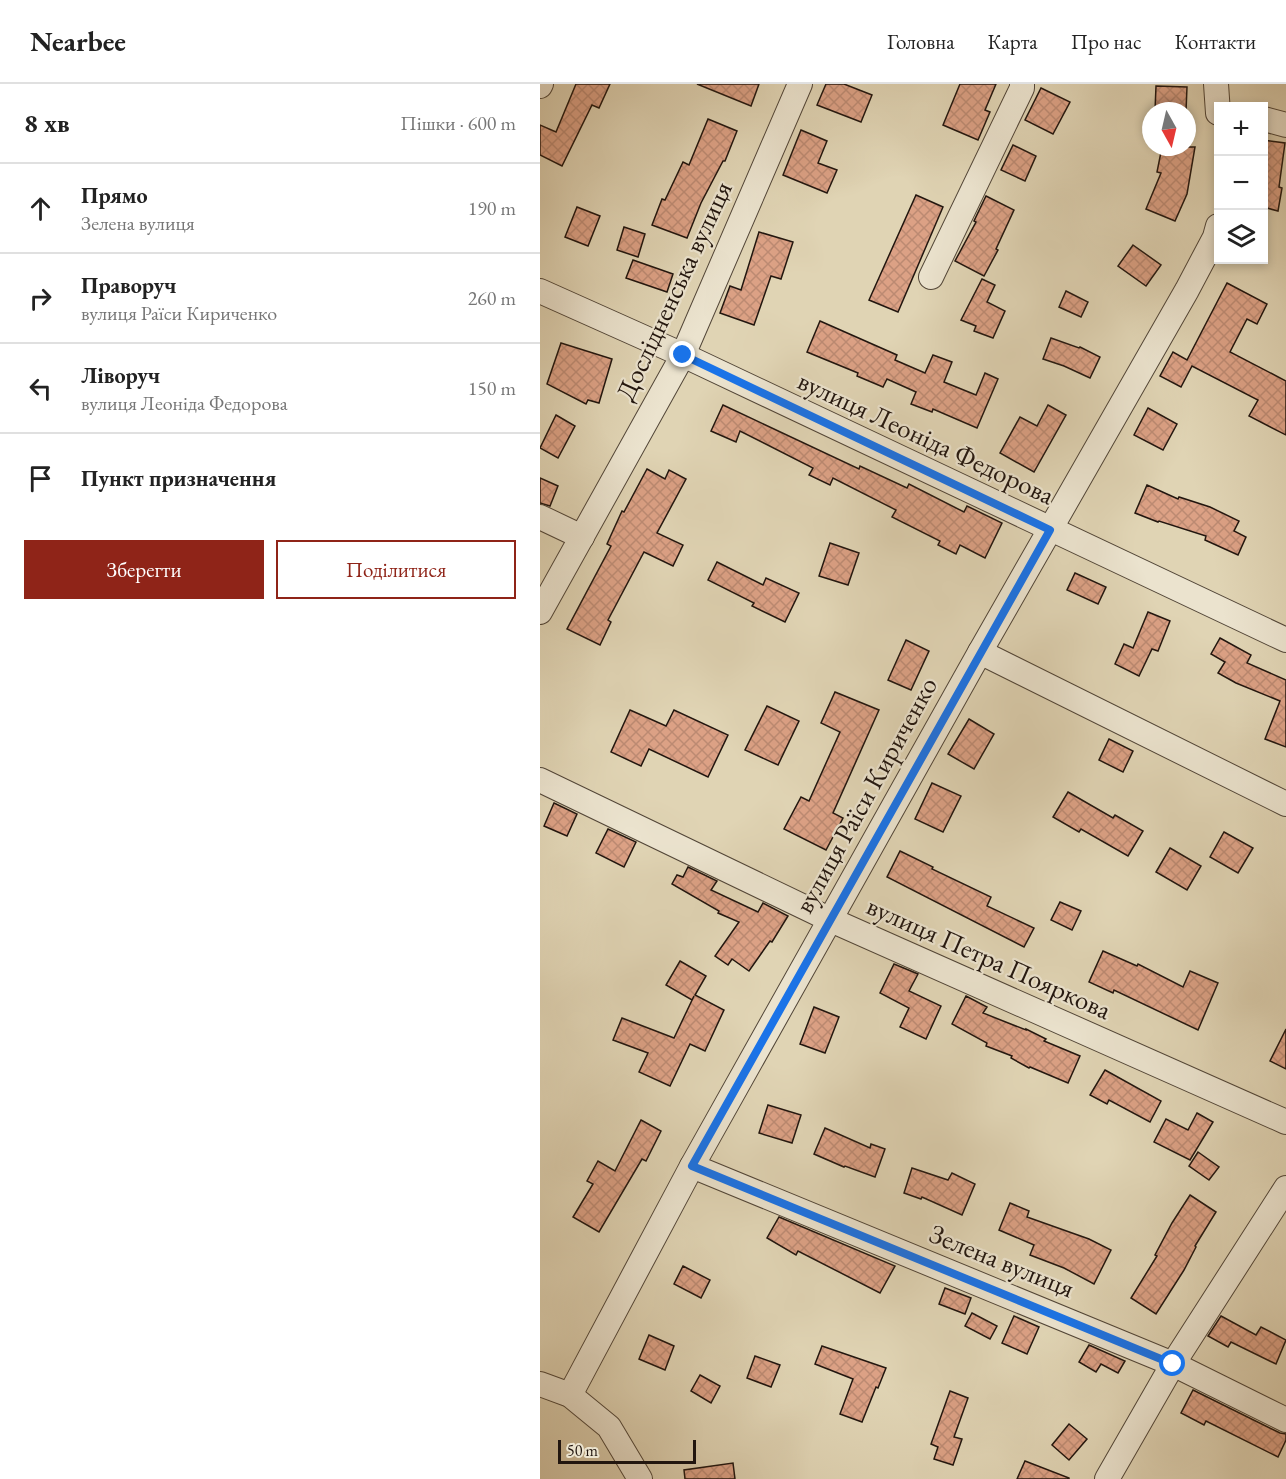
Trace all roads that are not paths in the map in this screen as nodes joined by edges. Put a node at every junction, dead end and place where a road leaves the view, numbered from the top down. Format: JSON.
{"nodes":[{"id":1,"x":800,"y":84,"type":"edge"},
{"id":2,"x":1022,"y":84,"type":"edge"},
{"id":3,"x":1216,"y":84,"type":"edge"},
{"id":4,"x":1217,"y":102,"type":"edge"},
{"id":5,"x":1268,"y":120,"type":"edge"},
{"id":6,"x":1286,"y":125,"type":"edge"},
{"id":7,"x":1214,"y":239,"type":"edge"},
{"id":8,"x":931,"y":277,"type":"dead end"},
{"id":9,"x":540,"y":291,"type":"edge"},
{"id":10,"x":683,"y":355,"type":"junction"},
{"id":11,"x":540,"y":517,"type":"edge"},
{"id":12,"x":1050,"y":530,"type":"junction"},
{"id":13,"x":582,"y":537,"type":"junction"},
{"id":14,"x":540,"y":612,"type":"edge"},
{"id":15,"x":1286,"y":640,"type":"edge"},
{"id":16,"x":980,"y":652,"type":"junction"},
{"id":17,"x":540,"y":780,"type":"edge"},
{"id":18,"x":1286,"y":804,"type":"edge"},
{"id":19,"x":831,"y":920,"type":"junction"},
{"id":20,"x":1286,"y":1122,"type":"edge"},
{"id":21,"x":692,"y":1166,"type":"junction"},
{"id":22,"x":1286,"y":1188,"type":"edge"},
{"id":23,"x":1173,"y":1364,"type":"junction"},
{"id":24,"x":540,"y":1384,"type":"edge"},
{"id":25,"x":570,"y":1395,"type":"junction"},
{"id":26,"x":1286,"y":1420,"type":"edge"},
{"id":27,"x":640,"y":1479,"type":"edge"},
{"id":28,"x":1107,"y":1479,"type":"edge"}],
"edges":[{"from":1,"to":10,"type":"street","name":"Дослідненська вулиця"},
{"from":2,"to":8,"type":"street"},
{"from":3,"to":4,"type":"street"},
{"from":5,"to":6,"type":"street"},
{"from":7,"to":12,"type":"street","name":"вулиця Раїси Кириченко"},
{"from":9,"to":10,"type":"street","name":"вулиця Леоніда Федорова"},
{"from":10,"to":12,"type":"street","name":"вулиця Леоніда Федорова"},
{"from":10,"to":13,"type":"street","name":"Дослідненська вулиця"},
{"from":11,"to":13,"type":"street"},
{"from":12,"to":15,"type":"street","name":"вулиця Леоніда Федорова"},
{"from":12,"to":16,"type":"street","name":"вулиця Раїси Кириченко"},
{"from":13,"to":14,"type":"street","name":"Дослідненська вулиця"},
{"from":16,"to":18,"type":"street"},
{"from":16,"to":19,"type":"street","name":"вулиця Раїси Кириченко"},
{"from":17,"to":19,"type":"street","name":"вулиця Петра Пояркова"},
{"from":19,"to":20,"type":"street","name":"вулиця Петра Пояркова"},
{"from":19,"to":21,"type":"street","name":"вулиця Раїси Кириченко"},
{"from":21,"to":23,"type":"street","name":"Зелена вулиця"},
{"from":21,"to":25,"type":"street","name":"вулиця Раїси Кириченко"},
{"from":22,"to":23,"type":"street"},
{"from":23,"to":26,"type":"street","name":"Зелена вулиця"},
{"from":23,"to":28,"type":"street"},
{"from":24,"to":25,"type":"street"},
{"from":25,"to":27,"type":"street"}]}
